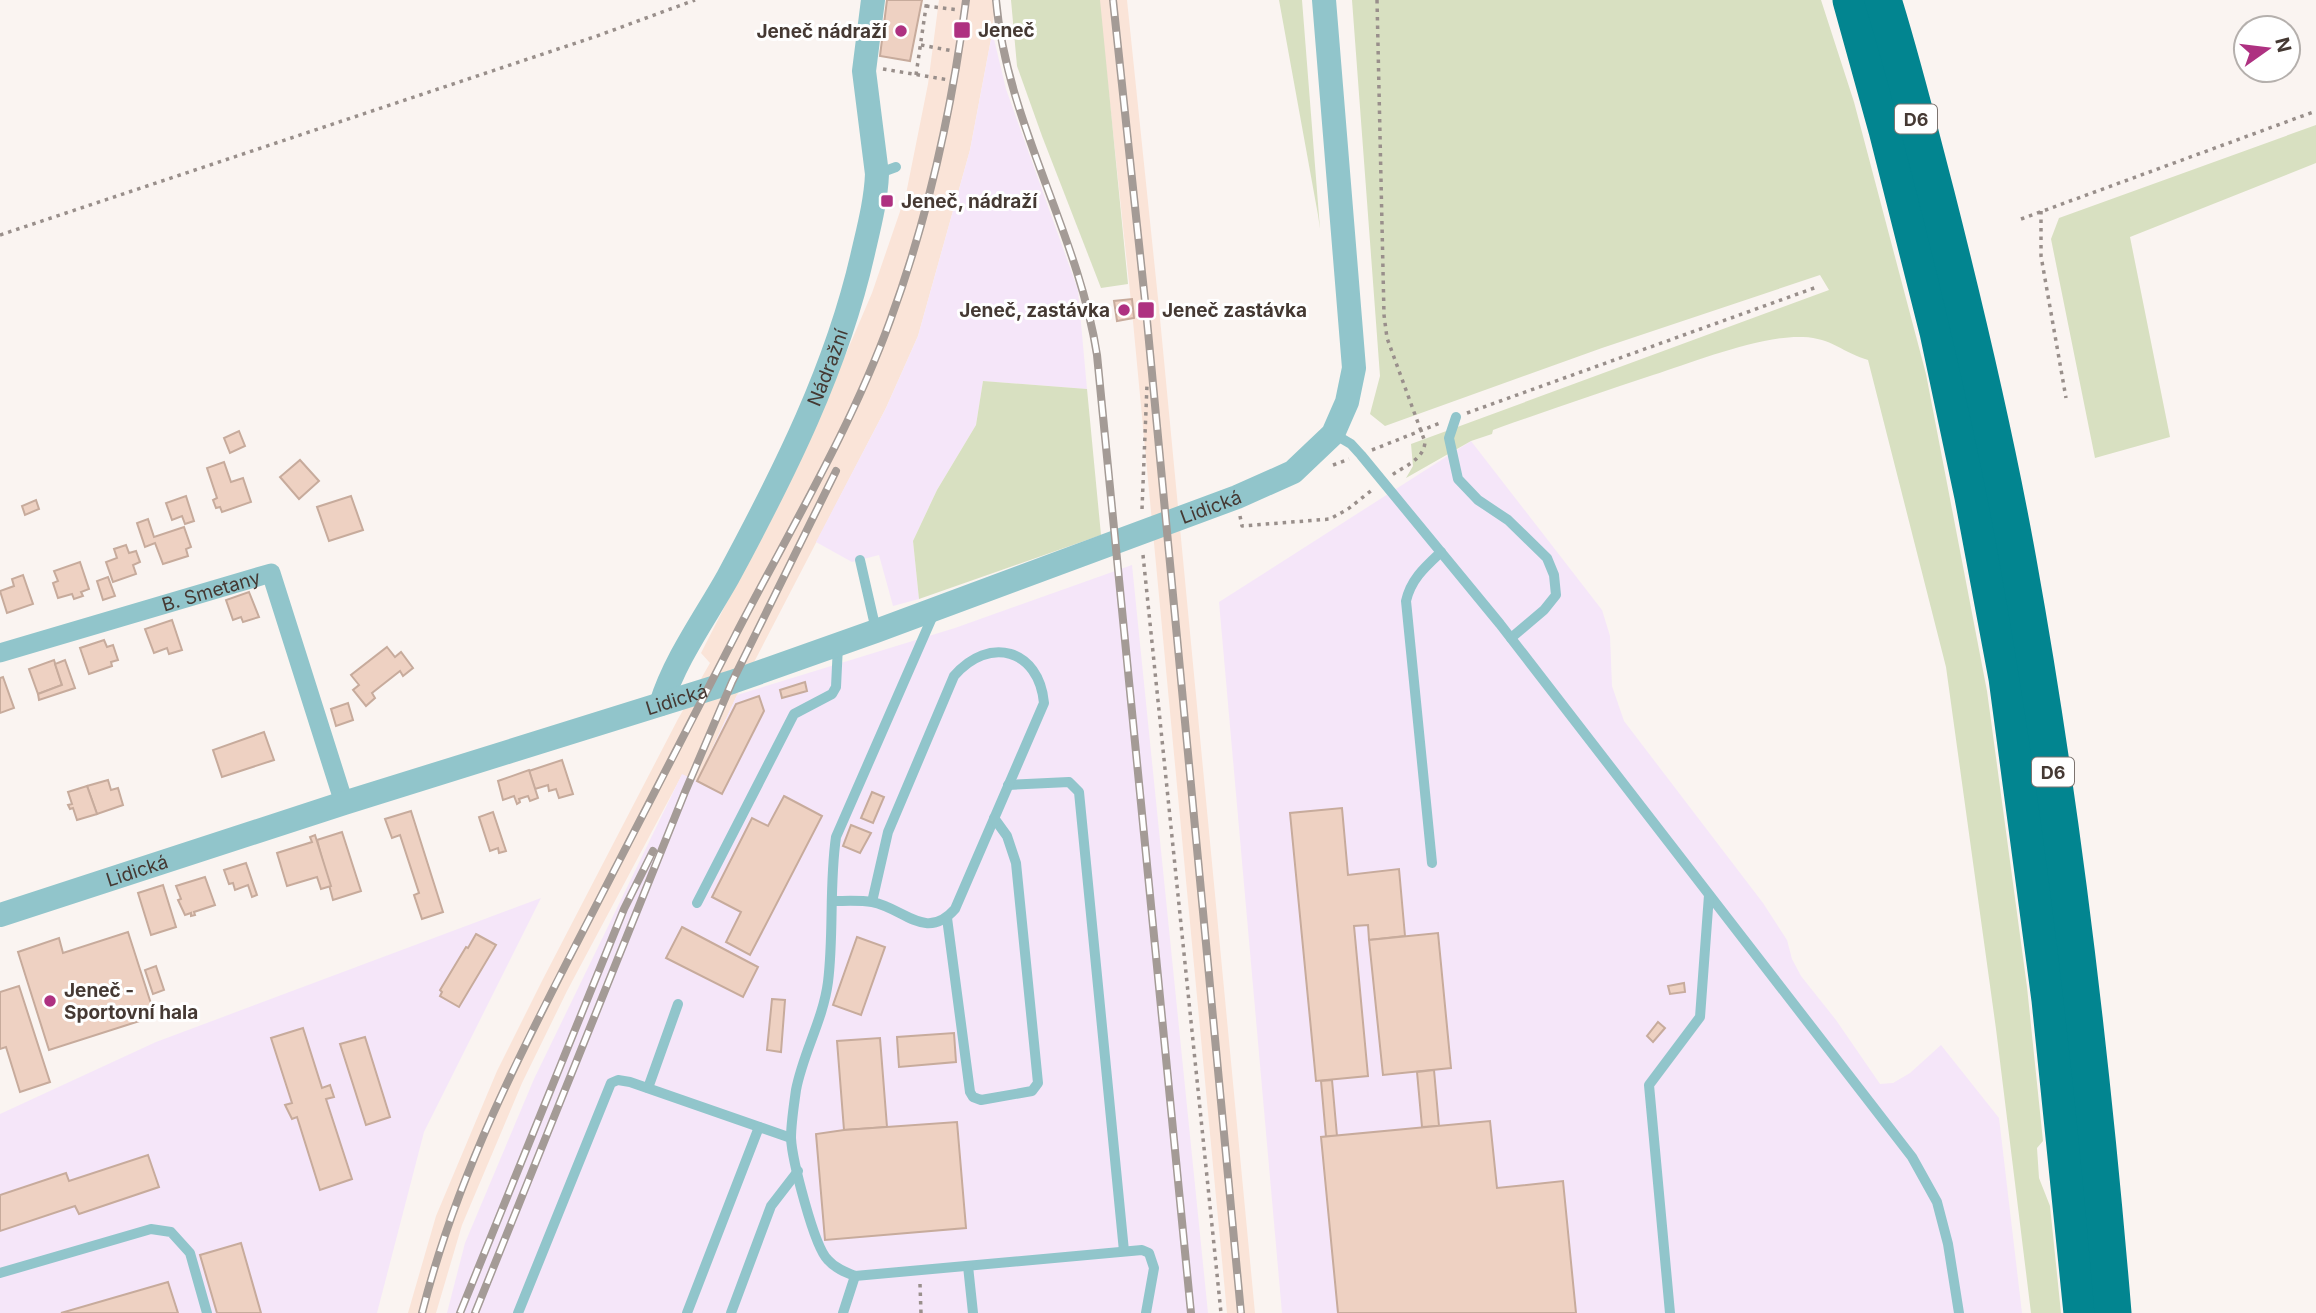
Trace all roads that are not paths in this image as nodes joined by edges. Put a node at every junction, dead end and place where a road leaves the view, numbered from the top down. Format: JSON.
{"nodes":[{"id":1,"x":873,"y":0,"type":"edge"},
{"id":2,"x":1324,"y":0,"type":"edge"},
{"id":3,"x":1851,"y":0,"type":"edge"},
{"id":4,"x":1884,"y":0,"type":"edge"},
{"id":5,"x":1456,"y":417,"type":"road end"},
{"id":6,"x":1333,"y":434,"type":"junction"},
{"id":7,"x":1441,"y":552,"type":"junction"},
{"id":8,"x":860,"y":560,"type":"dead end"},
{"id":9,"x":936,"y":609,"type":"junction"},
{"id":10,"x":876,"y":631,"type":"junction"},
{"id":11,"x":1511,"y":638,"type":"junction"},
{"id":12,"x":838,"y":645,"type":"junction"},
{"id":13,"x":0,"y":653,"type":"edge"},
{"id":14,"x":661,"y":704,"type":"junction"},
{"id":15,"x":1008,"y":785,"type":"junction"},
{"id":16,"x":344,"y":803,"type":"junction"},
{"id":17,"x":994,"y":818,"type":"junction"},
{"id":18,"x":1432,"y":863,"type":"dead end"},
{"id":19,"x":1709,"y":895,"type":"junction"},
{"id":20,"x":833,"y":901,"type":"junction"},
{"id":21,"x":872,"y":902,"type":"junction"},
{"id":22,"x":698,"y":903,"type":"dead end"},
{"id":23,"x":0,"y":915,"type":"edge"},
{"id":24,"x":947,"y":918,"type":"junction"},
{"id":25,"x":678,"y":1004,"type":"dead end"},
{"id":26,"x":648,"y":1088,"type":"junction"},
{"id":27,"x":759,"y":1127,"type":"junction"},
{"id":28,"x":791,"y":1138,"type":"junction"},
{"id":29,"x":799,"y":1171,"type":"junction"},
{"id":30,"x":1124,"y":1251,"type":"junction"},
{"id":31,"x":968,"y":1266,"type":"junction"},
{"id":32,"x":0,"y":1273,"type":"edge"},
{"id":33,"x":855,"y":1276,"type":"junction"},
{"id":34,"x":207,"y":1313,"type":"edge"},
{"id":35,"x":518,"y":1313,"type":"edge"},
{"id":36,"x":687,"y":1313,"type":"edge"},
{"id":37,"x":731,"y":1313,"type":"edge"},
{"id":38,"x":843,"y":1313,"type":"edge"},
{"id":39,"x":973,"y":1313,"type":"edge"},
{"id":40,"x":1146,"y":1313,"type":"edge"},
{"id":41,"x":1670,"y":1313,"type":"edge"},
{"id":42,"x":1959,"y":1313,"type":"edge"},
{"id":43,"x":2082,"y":1313,"type":"edge"},
{"id":44,"x":2113,"y":1313,"type":"edge"}],
"edges":[{"from":1,"to":14,"type":"street","name":"Nádražní"},
{"from":2,"to":6,"type":"street"},
{"from":3,"to":43,"type":"highway","number":"D6"},
{"from":4,"to":44,"type":"highway","number":"D6"},
{"from":5,"to":11,"type":"lane"},
{"from":6,"to":7,"type":"lane"},
{"from":6,"to":9,"type":"street","name":"Lidická"},
{"from":7,"to":11,"type":"lane"},
{"from":7,"to":18,"type":"lane"},
{"from":8,"to":10,"type":"lane"},
{"from":9,"to":10,"type":"street","name":"Lidická"},
{"from":9,"to":20,"type":"lane"},
{"from":10,"to":12,"type":"street","name":"Lidická"},
{"from":11,"to":19,"type":"lane"},
{"from":12,"to":14,"type":"street","name":"Lidická"},
{"from":12,"to":22,"type":"lane"},
{"from":13,"to":16,"type":"street","name":"B. Smetany"},
{"from":14,"to":16,"type":"street","name":"Lidická"},
{"from":15,"to":17,"type":"lane"},
{"from":15,"to":21,"type":"lane"},
{"from":15,"to":30,"type":"lane"},
{"from":16,"to":23,"type":"street","name":"Lidická"},
{"from":17,"to":24,"type":"lane"},
{"from":17,"to":24,"type":"lane"},
{"from":19,"to":41,"type":"lane"},
{"from":19,"to":42,"type":"lane"},
{"from":20,"to":21,"type":"lane"},
{"from":20,"to":28,"type":"lane"},
{"from":21,"to":24,"type":"lane"},
{"from":25,"to":26,"type":"lane"},
{"from":26,"to":27,"type":"lane"},
{"from":26,"to":35,"type":"lane"},
{"from":27,"to":28,"type":"lane"},
{"from":27,"to":36,"type":"lane"},
{"from":28,"to":29,"type":"lane"},
{"from":29,"to":33,"type":"lane"},
{"from":29,"to":37,"type":"lane"},
{"from":30,"to":31,"type":"lane"},
{"from":30,"to":40,"type":"lane"},
{"from":31,"to":33,"type":"lane"},
{"from":31,"to":39,"type":"lane"},
{"from":32,"to":34,"type":"lane"},
{"from":33,"to":38,"type":"lane"}]}
